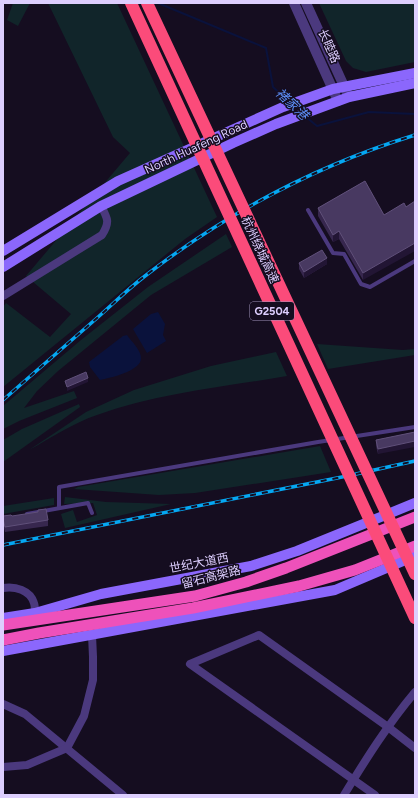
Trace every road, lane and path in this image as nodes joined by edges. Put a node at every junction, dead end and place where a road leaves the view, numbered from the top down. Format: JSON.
{"nodes":[{"id":1,"x":130,"y":3,"type":"edge"},
{"id":2,"x":147,"y":3,"type":"edge"},
{"id":3,"x":294,"y":3,"type":"edge"},
{"id":4,"x":306,"y":3,"type":"edge"},
{"id":5,"x":415,"y":73,"type":"edge"},
{"id":6,"x":415,"y":83,"type":"edge"},
{"id":7,"x":344,"y":86,"type":"junction"},
{"id":8,"x":333,"y":89,"type":"junction"},
{"id":9,"x":349,"y":97,"type":"junction"},
{"id":10,"x":338,"y":101,"type":"junction"},
{"id":11,"x":101,"y":206,"type":"junction"},
{"id":12,"x":308,"y":210,"type":"dead end"},
{"id":13,"x":3,"y":250,"type":"edge"},
{"id":14,"x":415,"y":261,"type":"edge"},
{"id":15,"x":3,"y":267,"type":"edge"},
{"id":16,"x":3,"y":296,"type":"edge"},
{"id":17,"x":415,"y":427,"type":"edge"},
{"id":18,"x":415,"y":503,"type":"edge"},
{"id":19,"x":59,"y":508,"type":"junction"},
{"id":20,"x":92,"y":513,"type":"dead end"},
{"id":21,"x":24,"y":514,"type":"edge"},
{"id":22,"x":415,"y":517,"type":"edge"},
{"id":23,"x":415,"y":546,"type":"edge"},
{"id":24,"x":415,"y":556,"type":"edge"},
{"id":25,"x":415,"y":574,"type":"edge"},
{"id":26,"x":246,"y":582,"type":"junction"},
{"id":27,"x":3,"y":588,"type":"edge"},
{"id":28,"x":35,"y":613,"type":"junction"},
{"id":29,"x":3,"y":618,"type":"edge"},
{"id":30,"x":415,"y":618,"type":"edge"},
{"id":31,"x":3,"y":625,"type":"edge"},
{"id":32,"x":92,"y":635,"type":"junction"},
{"id":33,"x":3,"y":640,"type":"edge"},
{"id":34,"x":3,"y":651,"type":"edge"},
{"id":35,"x":415,"y":692,"type":"edge"},
{"id":36,"x":3,"y":704,"type":"edge"},
{"id":37,"x":388,"y":727,"type":"junction"},
{"id":38,"x":67,"y":748,"type":"junction"},
{"id":39,"x":415,"y":748,"type":"edge"},
{"id":40,"x":3,"y":767,"type":"edge"},
{"id":41,"x":353,"y":780,"type":"junction"},
{"id":42,"x":123,"y":795,"type":"edge"},
{"id":43,"x":344,"y":795,"type":"edge"},
{"id":44,"x":375,"y":795,"type":"edge"}],
"edges":[{"from":1,"to":30,"type":"highway","name":"杭州绕城高速","number":"G2504","bridge":true},
{"from":2,"to":25,"type":"highway","name":"杭州绕城高速","number":"G2504","bridge":true},
{"from":3,"to":8,"type":"street","name":"长睦路"},
{"from":4,"to":7,"type":"street","name":"长睦路"},
{"from":5,"to":7,"type":"main road","name":"North Huafeng Road"},
{"from":6,"to":9,"type":"main road","name":"North Huafeng Road"},
{"from":7,"to":8,"type":"main road","name":"North Huafeng Road"},
{"from":7,"to":9,"type":"street","name":"长睦路"},
{"from":8,"to":10,"type":"street","name":"长睦路"},
{"from":8,"to":13,"type":"main road","name":"North Huafeng Road"},
{"from":9,"to":10,"type":"main road","name":"North Huafeng Road"},
{"from":10,"to":11,"type":"main road","name":"North Huafeng Road"},
{"from":11,"to":15,"type":"main road","name":"North Huafeng Road"},
{"from":11,"to":16,"type":"street"},
{"from":12,"to":14,"type":"lane"},
{"from":17,"to":19,"type":"lane"},
{"from":18,"to":28,"type":"main road","name":"世纪大道西"},
{"from":19,"to":20,"type":"lane"},
{"from":19,"to":21,"type":"lane"},
{"from":22,"to":26,"type":"highway","name":"留石高架路"},
{"from":23,"to":33,"type":"highway","name":"留石高架路"},
{"from":24,"to":32,"type":"main road"},
{"from":26,"to":28,"type":"highway"},
{"from":26,"to":31,"type":"highway","name":"留石高架路"},
{"from":27,"to":28,"type":"street"},
{"from":28,"to":29,"type":"main road","name":"世纪大道西"},
{"from":32,"to":34,"type":"main road"},
{"from":32,"to":38,"type":"street"},
{"from":35,"to":37,"type":"street"},
{"from":36,"to":38,"type":"street"},
{"from":37,"to":39,"type":"street"},
{"from":37,"to":41,"type":"street"},
{"from":37,"to":41,"type":"street"},
{"from":38,"to":40,"type":"street"},
{"from":38,"to":42,"type":"street"},
{"from":41,"to":43,"type":"street"},
{"from":41,"to":44,"type":"street"}]}
